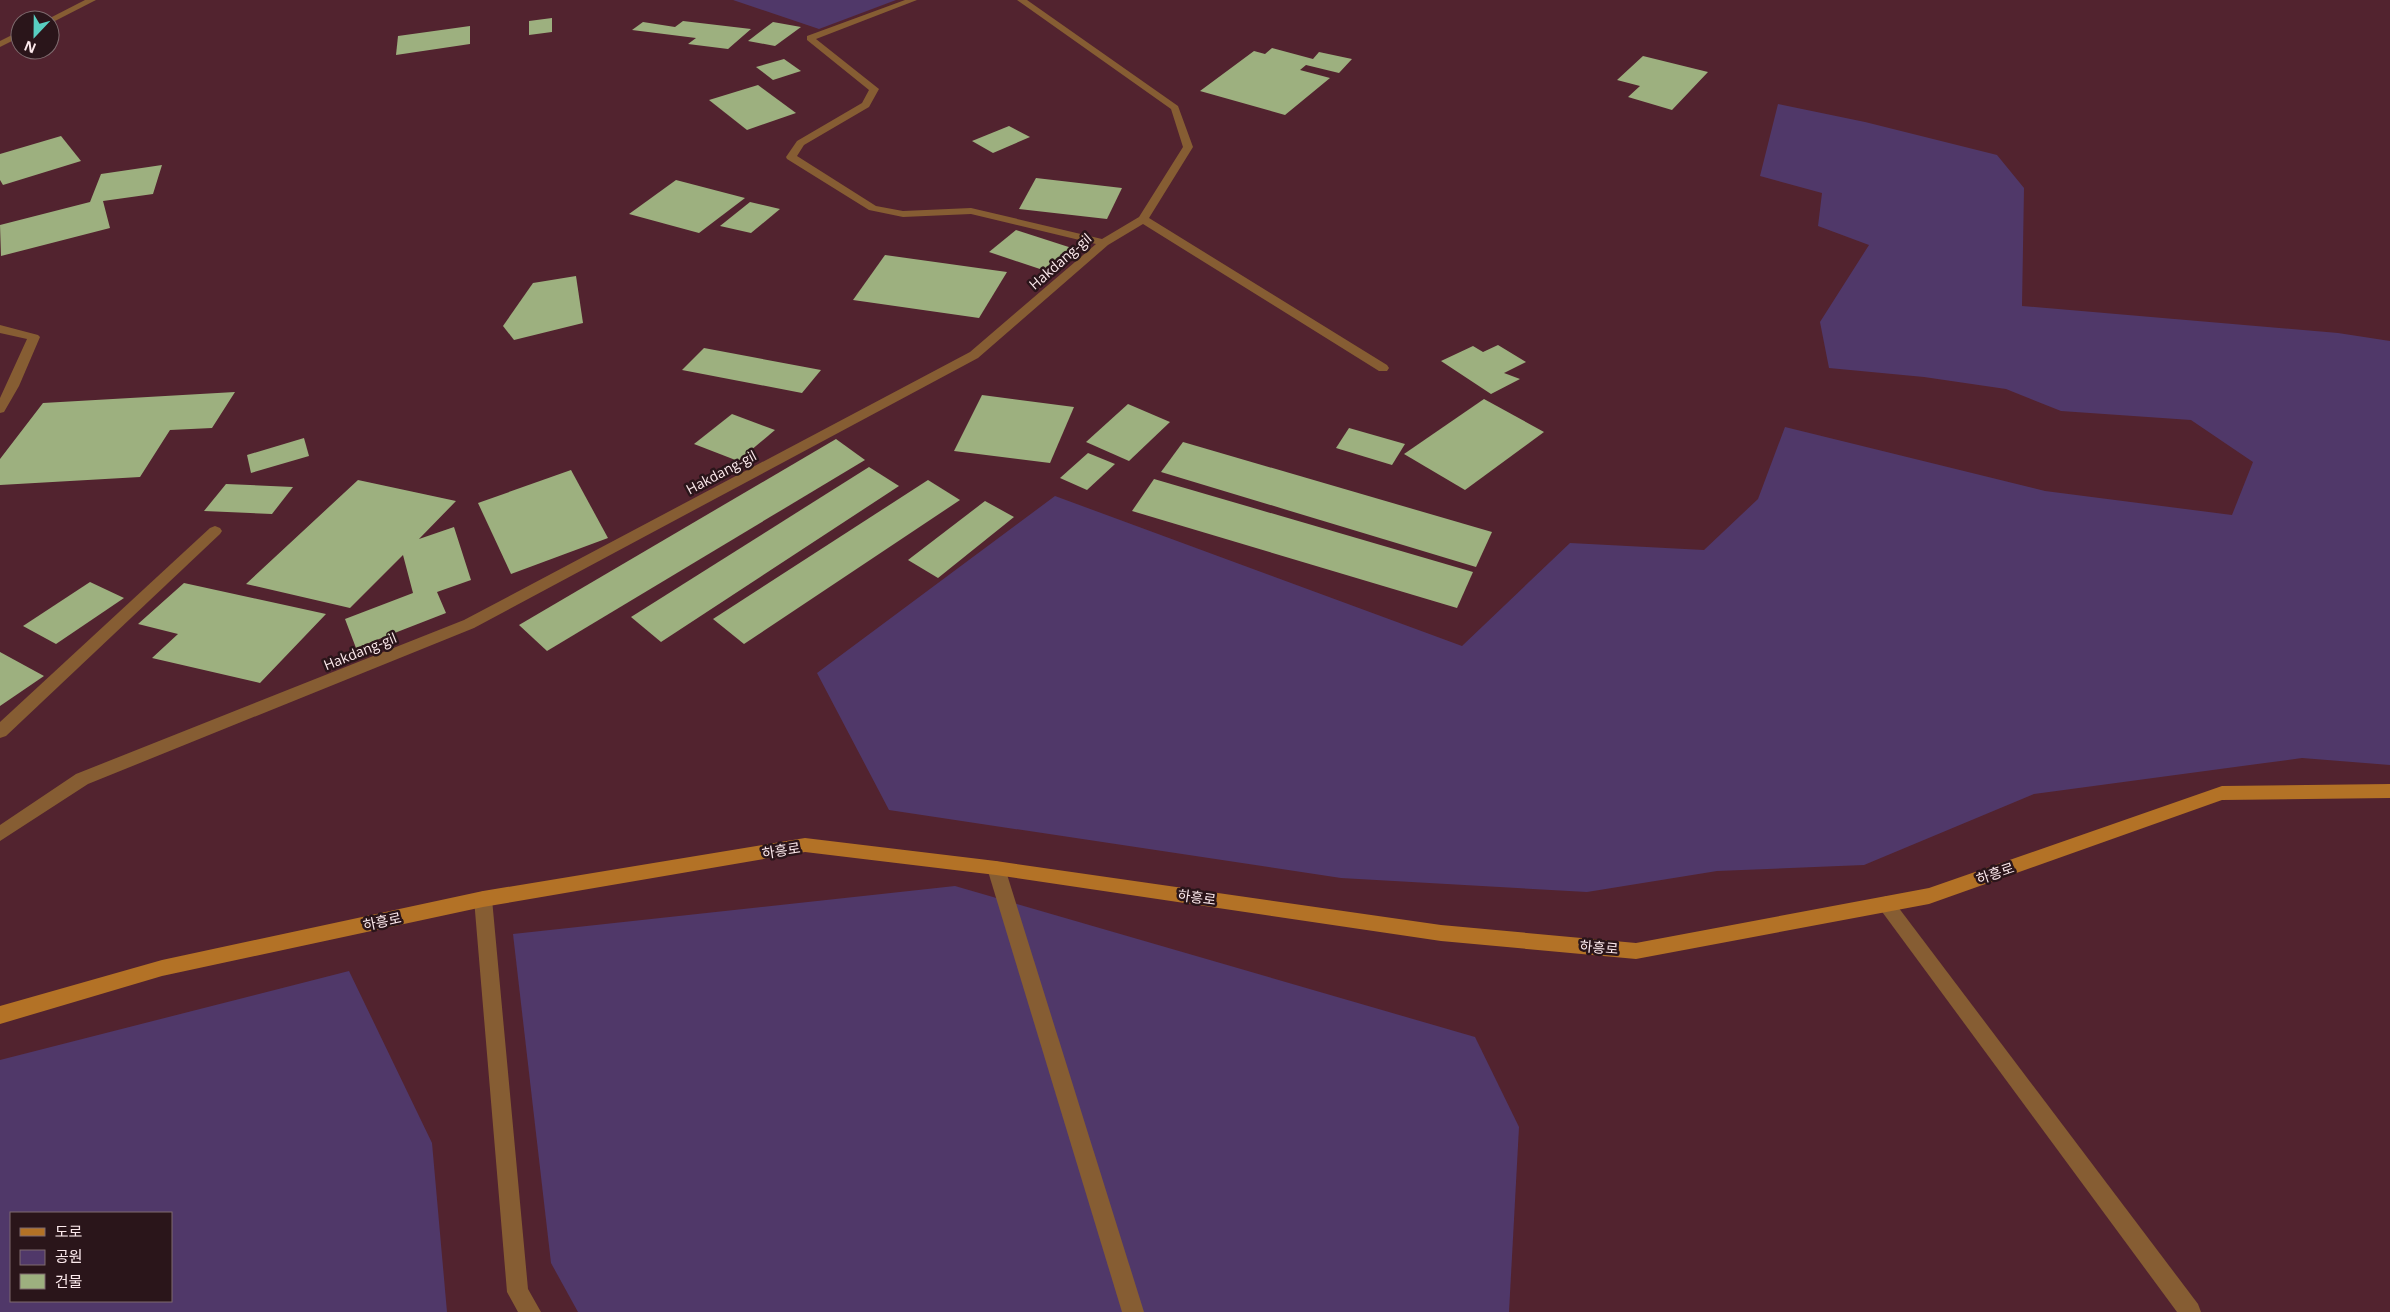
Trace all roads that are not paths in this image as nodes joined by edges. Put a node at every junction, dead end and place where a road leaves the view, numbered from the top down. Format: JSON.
{"nodes":[{"id":1,"x":92,"y":0,"type":"edge"},
{"id":2,"x":913,"y":0,"type":"edge"},
{"id":3,"x":1021,"y":0,"type":"edge"},
{"id":4,"x":60,"y":15,"type":"edge"},
{"id":5,"x":1143,"y":218,"type":"junction"},
{"id":6,"x":1104,"y":243,"type":"junction"},
{"id":7,"x":0,"y":329,"type":"edge"},
{"id":8,"x":1383,"y":368,"type":"dead end"},
{"id":9,"x":0,"y":408,"type":"edge"},
{"id":10,"x":215,"y":530,"type":"dead end"},
{"id":11,"x":0,"y":732,"type":"edge"},
{"id":12,"x":2390,"y":791,"type":"edge"},
{"id":13,"x":0,"y":834,"type":"edge"},
{"id":14,"x":996,"y":868,"type":"junction"},
{"id":15,"x":483,"y":899,"type":"junction"},
{"id":16,"x":1886,"y":904,"type":"junction"},
{"id":17,"x":0,"y":1015,"type":"edge"},
{"id":18,"x":530,"y":1312,"type":"edge"},
{"id":19,"x":1133,"y":1312,"type":"edge"},
{"id":20,"x":2190,"y":1312,"type":"edge"}],
"edges":[{"from":1,"to":4,"type":"street"},
{"from":2,"to":6,"type":"street"},
{"from":3,"to":5,"type":"street","name":"Hakdang-gil"},
{"from":5,"to":6,"type":"street","name":"Hakdang-gil"},
{"from":5,"to":8,"type":"street"},
{"from":6,"to":13,"type":"street","name":"Hakdang-gil"},
{"from":7,"to":9,"type":"street"},
{"from":10,"to":11,"type":"street"},
{"from":12,"to":16,"type":"street","name":"하흥로"},
{"from":14,"to":15,"type":"street","name":"하흥로"},
{"from":14,"to":16,"type":"street","name":"하흥로"},
{"from":14,"to":19,"type":"street"},
{"from":15,"to":17,"type":"street","name":"하흥로"},
{"from":15,"to":18,"type":"street"},
{"from":16,"to":20,"type":"street"}]}
